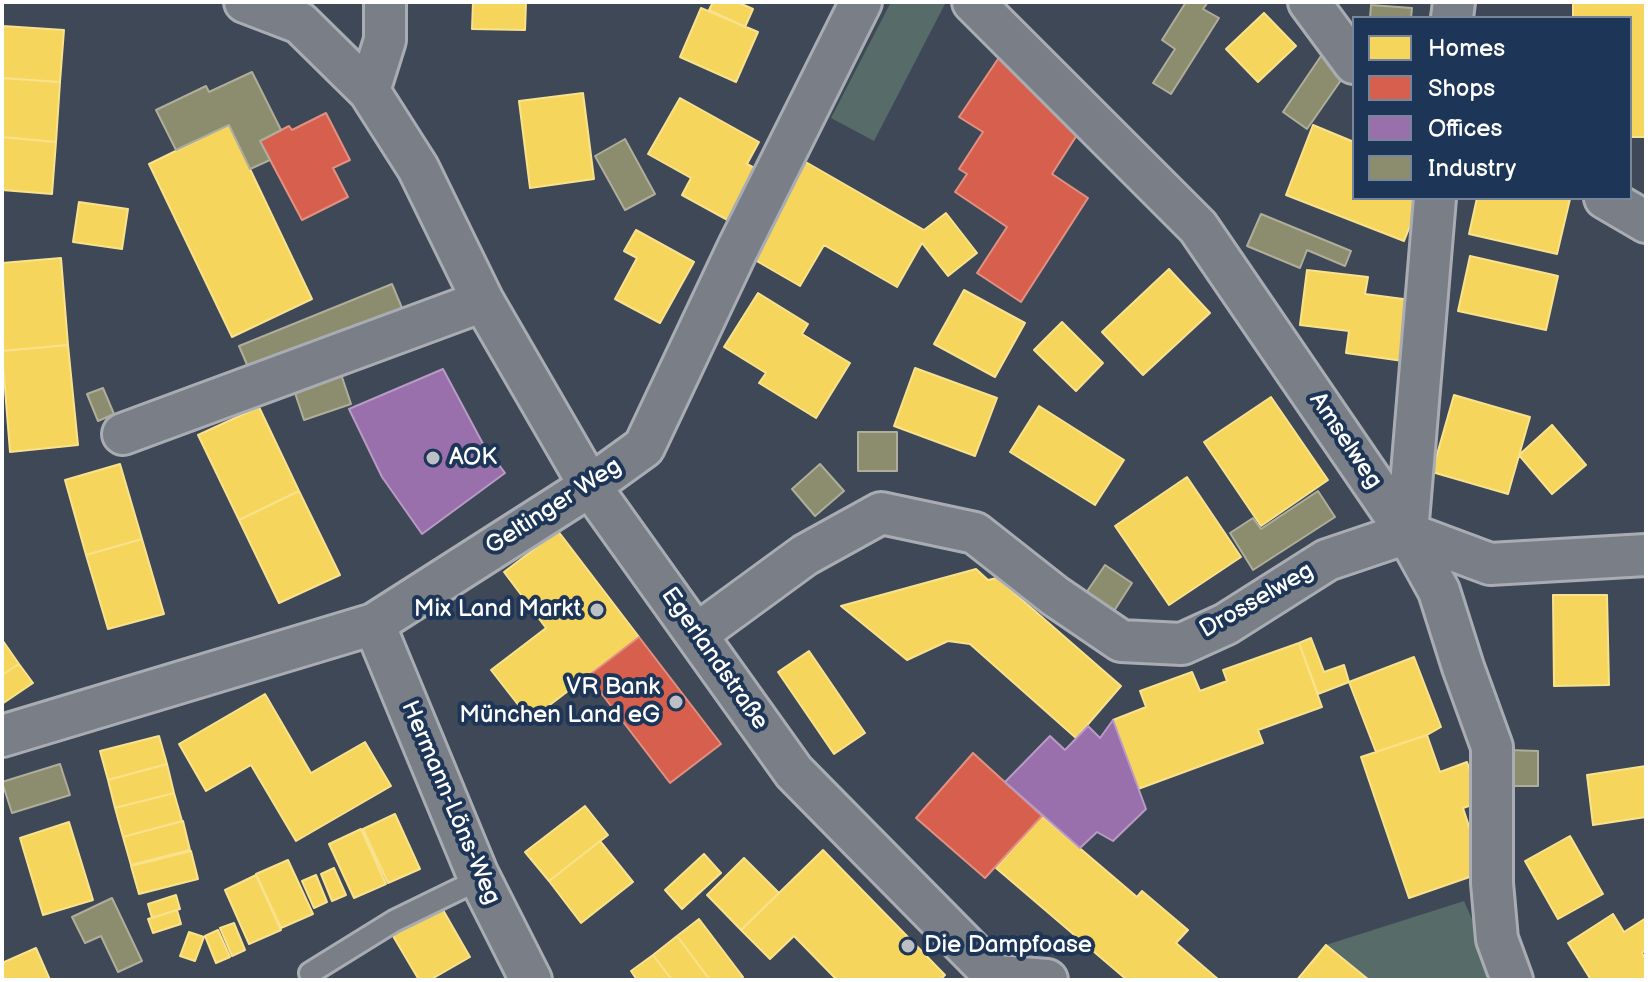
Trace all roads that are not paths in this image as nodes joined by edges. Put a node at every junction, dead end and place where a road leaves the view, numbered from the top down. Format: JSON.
{"nodes":[{"id":1,"x":385,"y":2,"type":"edge"},
{"id":2,"x":861,"y":2,"type":"edge"},
{"id":3,"x":973,"y":2,"type":"edge"},
{"id":4,"x":1309,"y":2,"type":"edge"},
{"id":5,"x":250,"y":3,"type":"edge"},
{"id":6,"x":307,"y":13,"type":"edge"},
{"id":7,"x":1352,"y":60,"type":"edge"},
{"id":8,"x":369,"y":91,"type":"junction"},
{"id":9,"x":1435,"y":200,"type":"edge"},
{"id":10,"x":1608,"y":200,"type":"edge"},
{"id":11,"x":1646,"y":222,"type":"edge"},
{"id":12,"x":483,"y":301,"type":"junction"},
{"id":13,"x":123,"y":434,"type":"dead end"},
{"id":14,"x":590,"y":486,"type":"junction"},
{"id":15,"x":1407,"y":533,"type":"junction"},
{"id":16,"x":1646,"y":555,"type":"edge"},
{"id":17,"x":374,"y":624,"type":"junction"},
{"id":18,"x":697,"y":634,"type":"junction"},
{"id":19,"x":2,"y":736,"type":"edge"},
{"id":20,"x":480,"y":879,"type":"junction"},
{"id":21,"x":310,"y":973,"type":"dead end"},
{"id":22,"x":998,"y":978,"type":"edge"},
{"id":23,"x":531,"y":980,"type":"edge"},
{"id":24,"x":1047,"y":980,"type":"edge"},
{"id":25,"x":1512,"y":980,"type":"edge"}],
"edges":[{"from":1,"to":8,"type":"street"},
{"from":2,"to":14,"type":"street","name":"Geltinger Weg"},
{"from":3,"to":15,"type":"street","name":"Amselweg"},
{"from":4,"to":7,"type":"street"},
{"from":5,"to":6,"type":"street"},
{"from":6,"to":8,"type":"street","name":"Egerlandstraße"},
{"from":8,"to":12,"type":"street","name":"Egerlandstraße"},
{"from":9,"to":15,"type":"street"},
{"from":10,"to":11,"type":"street"},
{"from":12,"to":13,"type":"street"},
{"from":12,"to":14,"type":"street","name":"Egerlandstraße"},
{"from":14,"to":17,"type":"street","name":"Geltinger Weg"},
{"from":14,"to":18,"type":"street","name":"Egerlandstraße"},
{"from":15,"to":16,"type":"street"},
{"from":15,"to":18,"type":"street","name":"Drosselweg"},
{"from":15,"to":25,"type":"street","name":"Amselweg"},
{"from":17,"to":19,"type":"street","name":"Geltinger Weg"},
{"from":17,"to":20,"type":"street","name":"Hermann-Löns-Weg"},
{"from":18,"to":22,"type":"street","name":"Egerlandstraße"},
{"from":20,"to":21,"type":"lane"},
{"from":20,"to":23,"type":"street","name":"Hermann-Löns-Weg"},
{"from":22,"to":24,"type":"street","name":"Egerlandstraße"}]}
